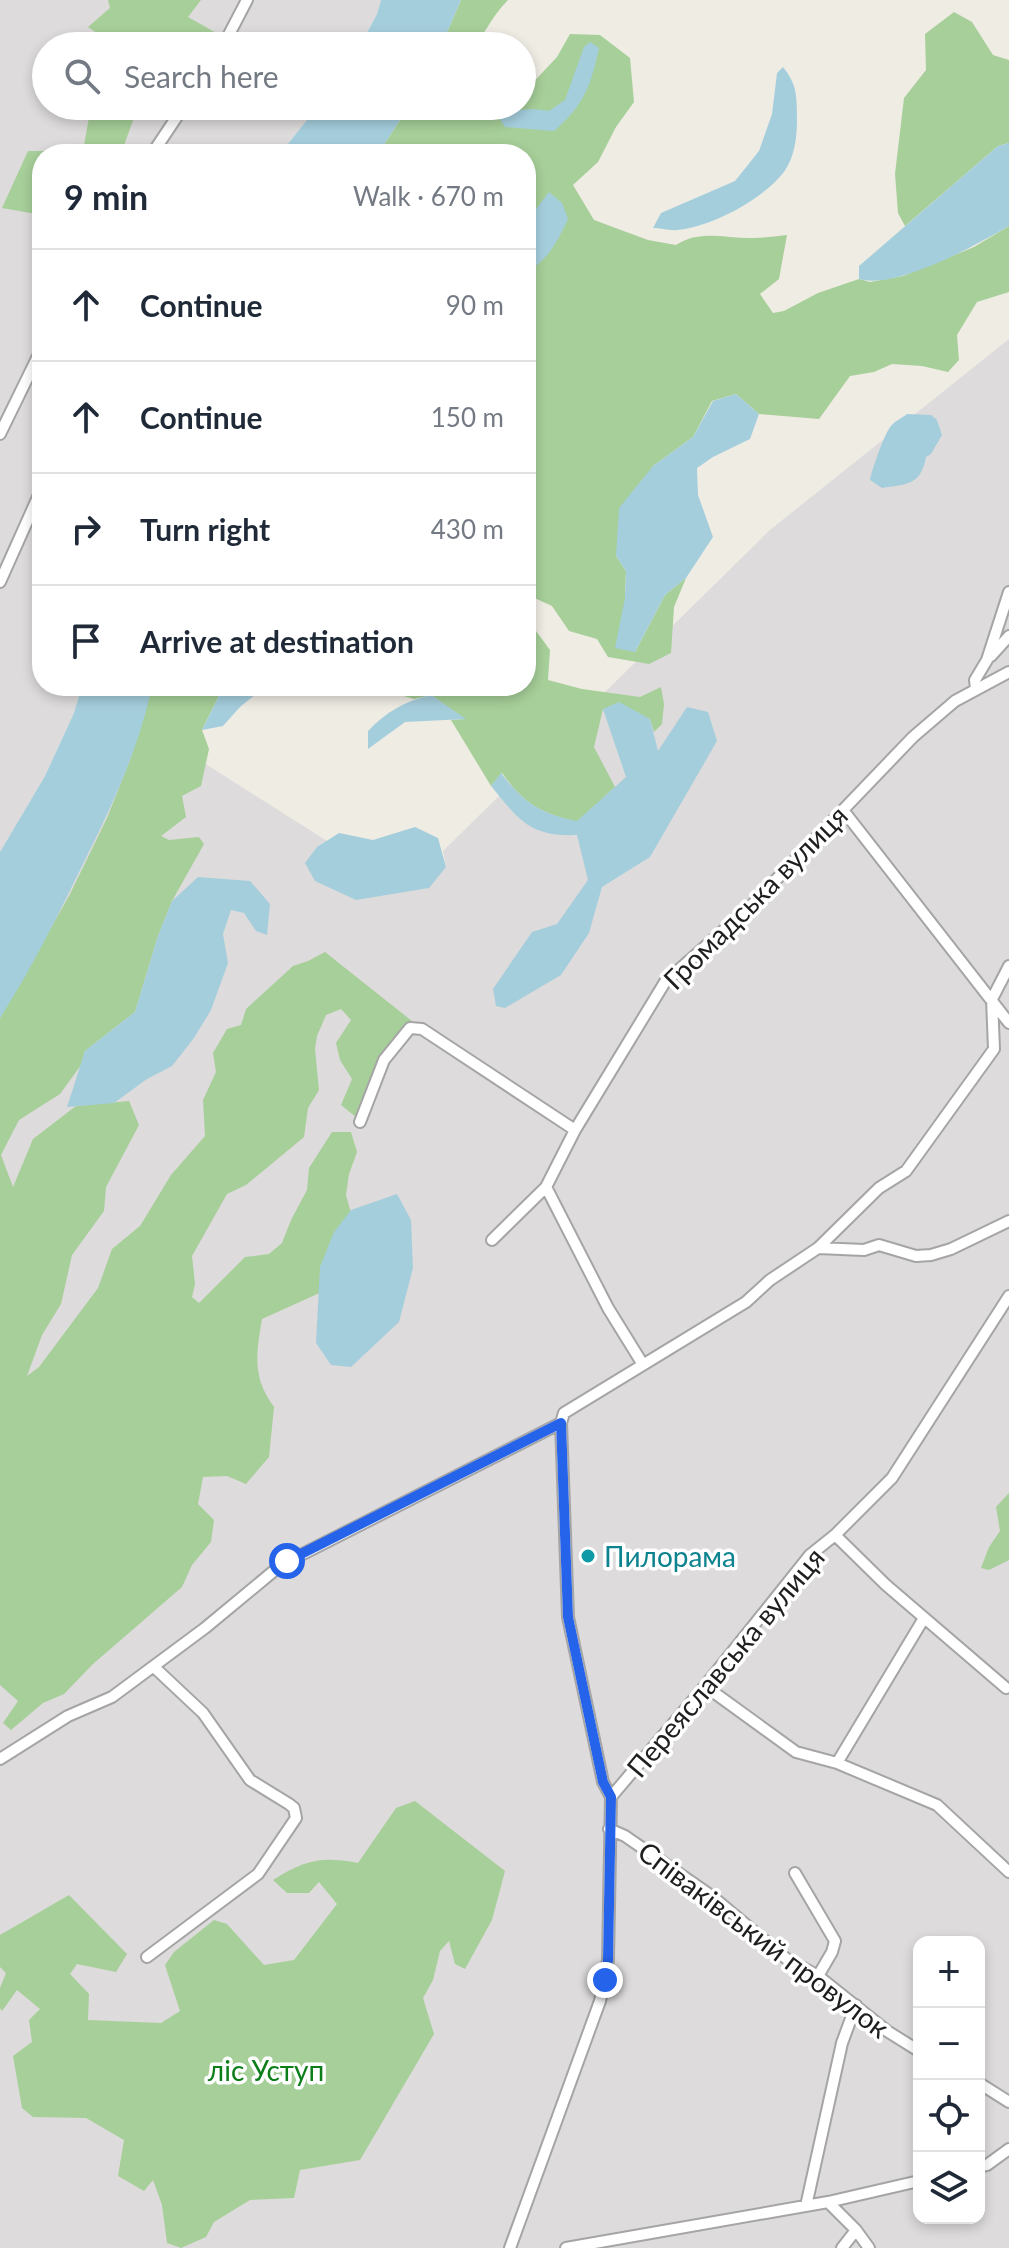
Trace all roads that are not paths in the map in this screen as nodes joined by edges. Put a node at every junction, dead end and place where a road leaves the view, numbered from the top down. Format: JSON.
{"nodes":[{"id":1,"x":247,"y":0,"type":"edge"},
{"id":2,"x":230,"y":32,"type":"edge"},
{"id":3,"x":175,"y":120,"type":"edge"},
{"id":4,"x":159,"y":144,"type":"edge"},
{"id":5,"x":32,"y":368,"type":"edge"},
{"id":6,"x":0,"y":434,"type":"edge"},
{"id":7,"x":32,"y":510,"type":"edge"},
{"id":8,"x":0,"y":582,"type":"edge"},
{"id":9,"x":1009,"y":592,"type":"edge"},
{"id":10,"x":1009,"y":636,"type":"edge"},
{"id":11,"x":987,"y":660,"type":"junction"},
{"id":12,"x":1009,"y":672,"type":"edge"},
{"id":13,"x":976,"y":689,"type":"junction"},
{"id":14,"x":843,"y":810,"type":"junction"},
{"id":15,"x":1009,"y":966,"type":"edge"},
{"id":16,"x":992,"y":999,"type":"junction"},
{"id":17,"x":1009,"y":1023,"type":"edge"},
{"id":18,"x":360,"y":1122,"type":"dead end"},
{"id":19,"x":575,"y":1130,"type":"junction"},
{"id":20,"x":546,"y":1187,"type":"junction"},
{"id":21,"x":1009,"y":1222,"type":"edge"},
{"id":22,"x":492,"y":1240,"type":"dead end"},
{"id":23,"x":818,"y":1248,"type":"junction"},
{"id":24,"x":1009,"y":1296,"type":"edge"},
{"id":25,"x":1005,"y":1315,"type":"edge"},
{"id":26,"x":642,"y":1363,"type":"junction"},
{"id":27,"x":561,"y":1423,"type":"junction"},
{"id":28,"x":835,"y":1535,"type":"junction"},
{"id":29,"x":924,"y":1618,"type":"junction"},
{"id":30,"x":154,"y":1667,"type":"junction"},
{"id":31,"x":705,"y":1686,"type":"junction"},
{"id":32,"x":1006,"y":1688,"type":"dead end"},
{"id":33,"x":0,"y":1759,"type":"edge"},
{"id":34,"x":837,"y":1763,"type":"junction"},
{"id":35,"x":611,"y":1797,"type":"junction"},
{"id":36,"x":609,"y":1829,"type":"junction"},
{"id":37,"x":1009,"y":1872,"type":"edge"},
{"id":38,"x":795,"y":1873,"type":"dead end"},
{"id":39,"x":147,"y":1957,"type":"dead end"},
{"id":40,"x":818,"y":1976,"type":"junction"},
{"id":41,"x":856,"y":2005,"type":"junction"},
{"id":42,"x":913,"y":2047,"type":"edge"},
{"id":43,"x":985,"y":2086,"type":"edge"},
{"id":44,"x":1009,"y":2102,"type":"edge"},
{"id":45,"x":1009,"y":2149,"type":"edge"},
{"id":46,"x":985,"y":2166,"type":"edge"},
{"id":47,"x":913,"y":2182,"type":"edge"},
{"id":48,"x":828,"y":2202,"type":"junction"},
{"id":49,"x":806,"y":2206,"type":"junction"},
{"id":50,"x":856,"y":2230,"type":"junction"},
{"id":51,"x":510,"y":2248,"type":"edge"},
{"id":52,"x":566,"y":2248,"type":"edge"},
{"id":53,"x":842,"y":2248,"type":"edge"},
{"id":54,"x":869,"y":2248,"type":"edge"}],
"edges":[{"from":1,"to":2,"type":"street"},
{"from":3,"to":4,"type":"street"},
{"from":5,"to":6,"type":"street"},
{"from":7,"to":8,"type":"street"},
{"from":9,"to":11,"type":"street"},
{"from":10,"to":11,"type":"street"},
{"from":11,"to":13,"type":"street"},
{"from":12,"to":13,"type":"street","name":"Громадська вулиця"},
{"from":13,"to":14,"type":"street","name":"Громадська вулиця"},
{"from":14,"to":16,"type":"street"},
{"from":14,"to":19,"type":"street","name":"Громадська вулиця"},
{"from":15,"to":16,"type":"street"},
{"from":16,"to":17,"type":"street"},
{"from":16,"to":23,"type":"street"},
{"from":18,"to":19,"type":"street"},
{"from":19,"to":20,"type":"street","name":"Громадська вулиця"},
{"from":20,"to":22,"type":"street","name":"Громадська вулиця"},
{"from":20,"to":26,"type":"street"},
{"from":21,"to":23,"type":"street"},
{"from":23,"to":26,"type":"street"},
{"from":24,"to":25,"type":"street","name":"Переяславська вулиця"},
{"from":25,"to":28,"type":"street","name":"Переяславська вулиця"},
{"from":26,"to":27,"type":"street"},
{"from":27,"to":30,"type":"street"},
{"from":27,"to":35,"type":"street"},
{"from":28,"to":29,"type":"street"},
{"from":28,"to":31,"type":"street","name":"Переяславська вулиця"},
{"from":29,"to":32,"type":"street"},
{"from":29,"to":34,"type":"street"},
{"from":30,"to":33,"type":"street"},
{"from":30,"to":39,"type":"street"},
{"from":31,"to":34,"type":"street"},
{"from":31,"to":35,"type":"street","name":"Переяславська вулиця"},
{"from":34,"to":37,"type":"street"},
{"from":35,"to":36,"type":"street"},
{"from":36,"to":40,"type":"street","name":"Співаківський провулок"},
{"from":36,"to":51,"type":"street"},
{"from":38,"to":40,"type":"street"},
{"from":40,"to":41,"type":"street","name":"Співаківський провулок"},
{"from":41,"to":42,"type":"street","name":"Співаківський провулок"},
{"from":41,"to":49,"type":"street"},
{"from":43,"to":44,"type":"street"},
{"from":45,"to":46,"type":"street"},
{"from":47,"to":48,"type":"street"},
{"from":48,"to":49,"type":"street"},
{"from":48,"to":50,"type":"street"},
{"from":49,"to":52,"type":"street"},
{"from":50,"to":53,"type":"street"},
{"from":50,"to":54,"type":"street"}]}
